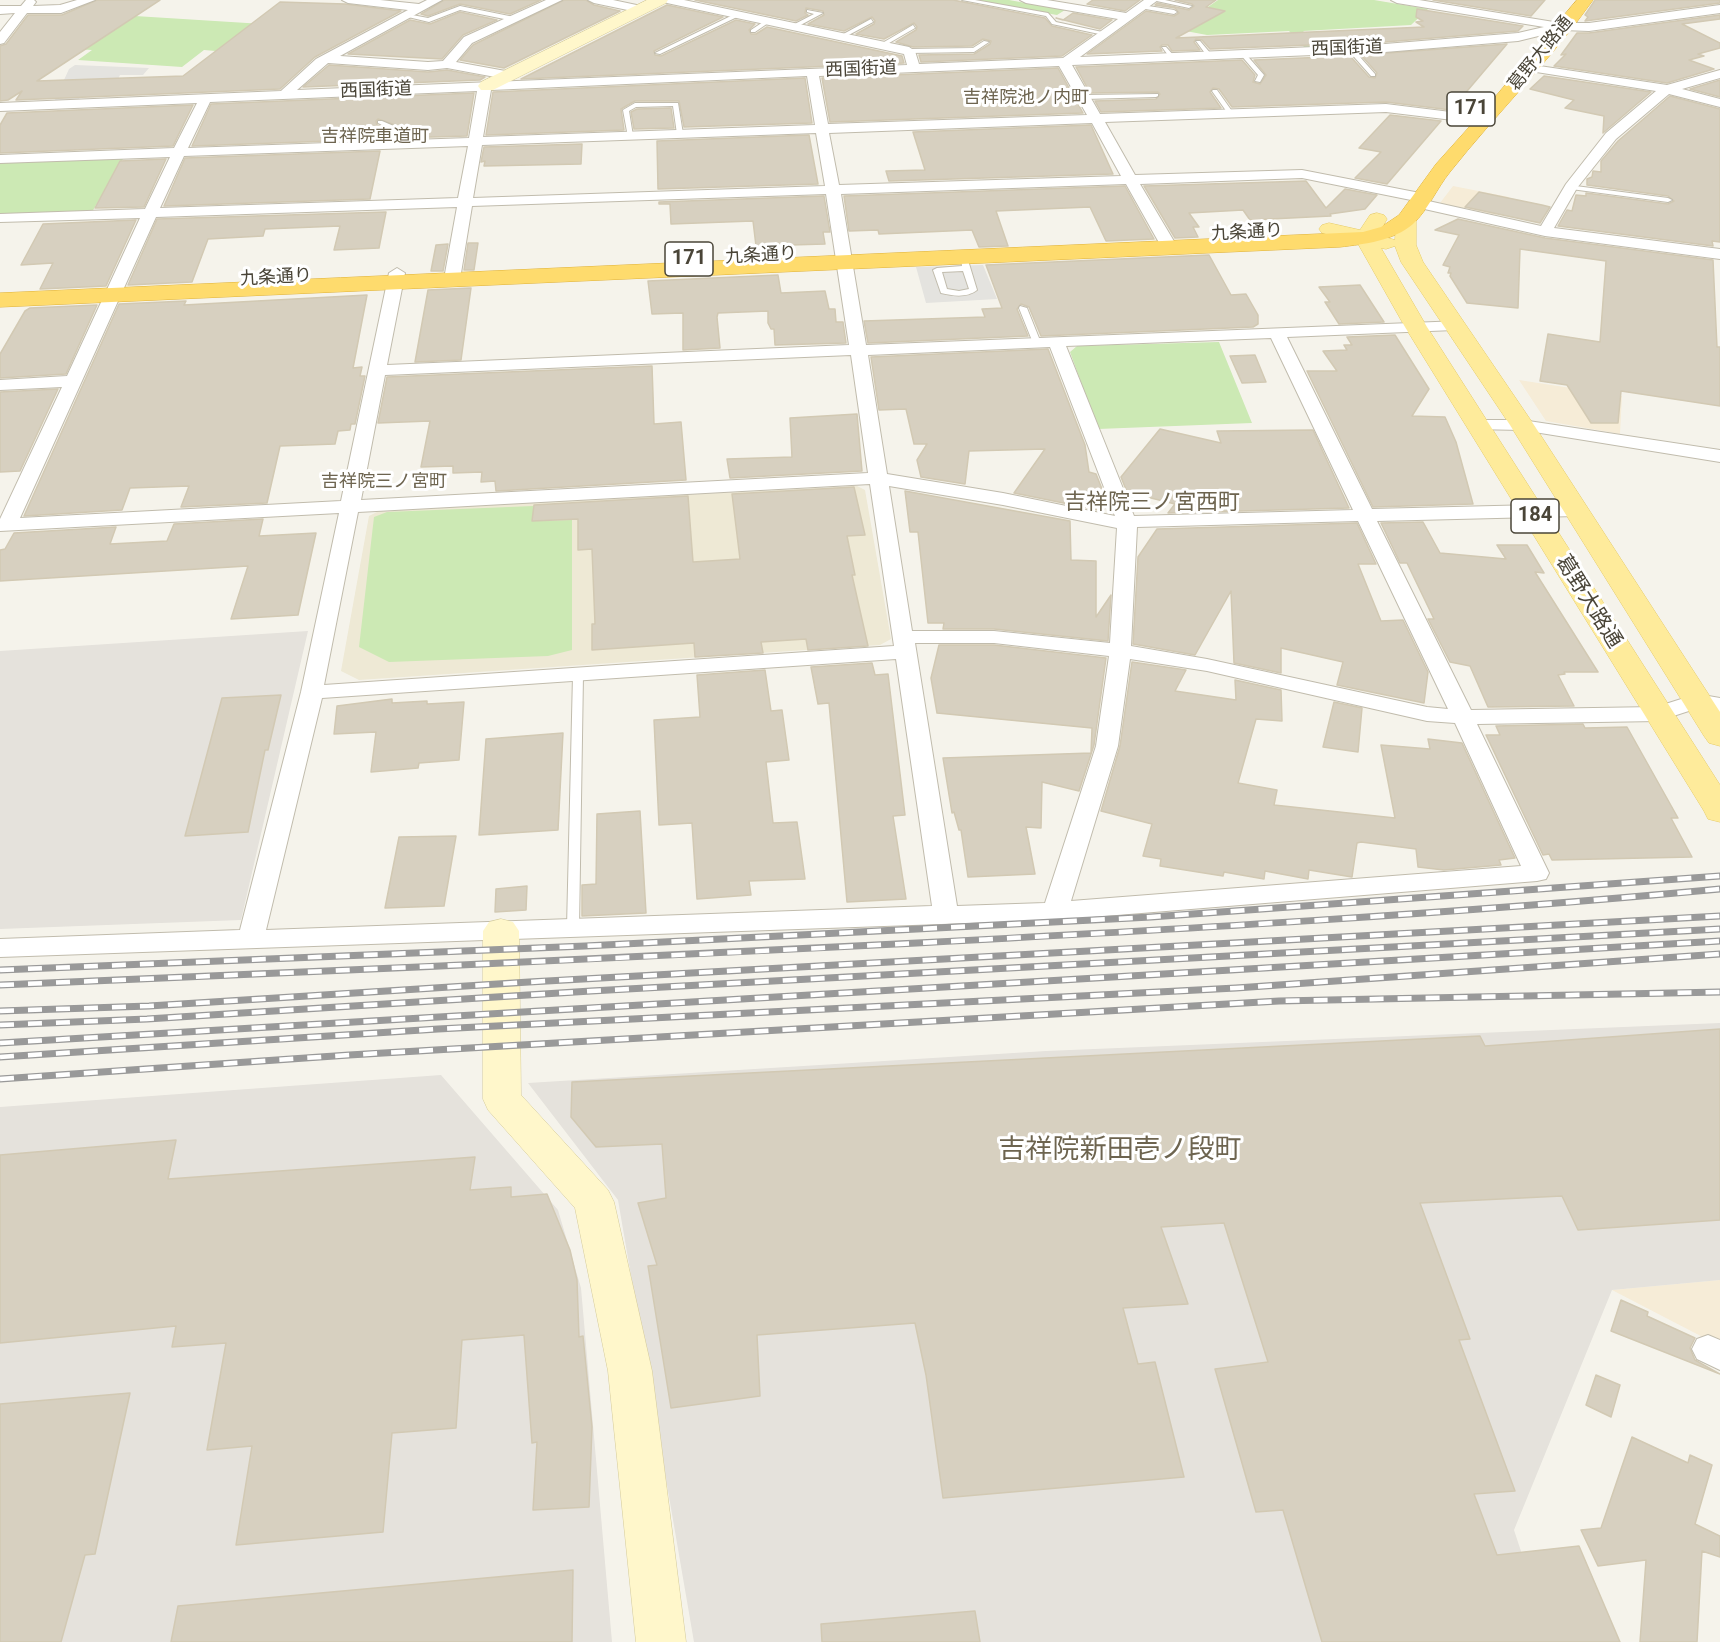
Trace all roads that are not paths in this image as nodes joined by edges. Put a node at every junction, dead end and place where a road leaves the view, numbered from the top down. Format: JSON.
{"nodes":[{"id":1,"x":89,"y":0,"type":"edge"},
{"id":2,"x":348,"y":0,"type":"edge"},
{"id":3,"x":354,"y":0,"type":"edge"},
{"id":4,"x":436,"y":0,"type":"edge"},
{"id":5,"x":556,"y":0,"type":"edge"},
{"id":6,"x":594,"y":0,"type":"edge"},
{"id":7,"x":660,"y":0,"type":"edge"},
{"id":8,"x":667,"y":0,"type":"edge"},
{"id":9,"x":965,"y":0,"type":"edge"},
{"id":10,"x":1026,"y":0,"type":"edge"},
{"id":11,"x":1397,"y":0,"type":"edge"},
{"id":12,"x":1565,"y":0,"type":"edge"},
{"id":13,"x":1585,"y":0,"type":"edge"},
{"id":14,"x":1150,"y":2,"type":"edge"},
{"id":15,"x":27,"y":5,"type":"edge"},
{"id":16,"x":1189,"y":6,"type":"dead end"},
{"id":17,"x":422,"y":8,"type":"junction"},
{"id":18,"x":642,"y":9,"type":"junction"},
{"id":19,"x":1720,"y":9,"type":"edge"},
{"id":20,"x":0,"y":10,"type":"edge"},
{"id":21,"x":809,"y":11,"type":"dead end"},
{"id":22,"x":1174,"y":12,"type":"dead end"},
{"id":23,"x":737,"y":15,"type":"junction"},
{"id":24,"x":407,"y":16,"type":"junction"},
{"id":25,"x":1126,"y":17,"type":"junction"},
{"id":26,"x":514,"y":19,"type":"junction"},
{"id":27,"x":768,"y":21,"type":"junction"},
{"id":28,"x":871,"y":21,"type":"dead end"},
{"id":29,"x":793,"y":27,"type":"junction"},
{"id":30,"x":913,"y":27,"type":"dead end"},
{"id":31,"x":1548,"y":28,"type":"junction"},
{"id":32,"x":753,"y":31,"type":"dead end"},
{"id":33,"x":1104,"y":33,"type":"junction"},
{"id":34,"x":841,"y":37,"type":"junction"},
{"id":35,"x":0,"y":40,"type":"edge"},
{"id":36,"x":986,"y":42,"type":"dead end"},
{"id":37,"x":1198,"y":42,"type":"dead end"},
{"id":38,"x":882,"y":45,"type":"junction"},
{"id":39,"x":1350,"y":49,"type":"junction"},
{"id":40,"x":909,"y":51,"type":"junction"},
{"id":41,"x":658,"y":53,"type":"dead end"},
{"id":42,"x":1242,"y":54,"type":"junction"},
{"id":43,"x":1209,"y":55,"type":"junction"},
{"id":44,"x":326,"y":59,"type":"junction"},
{"id":45,"x":1064,"y":63,"type":"junction"},
{"id":46,"x":447,"y":64,"type":"junction"},
{"id":47,"x":1530,"y":66,"type":"junction"},
{"id":48,"x":914,"y":68,"type":"junction"},
{"id":49,"x":812,"y":71,"type":"junction"},
{"id":50,"x":1720,"y":74,"type":"edge"},
{"id":51,"x":506,"y":75,"type":"junction"},
{"id":52,"x":1373,"y":75,"type":"dead end"},
{"id":53,"x":1258,"y":81,"type":"dead end"},
{"id":54,"x":487,"y":86,"type":"junction"},
{"id":55,"x":1666,"y":89,"type":"junction"},
{"id":56,"x":1215,"y":91,"type":"dead end"},
{"id":57,"x":284,"y":95,"type":"junction"},
{"id":58,"x":1156,"y":95,"type":"dead end"},
{"id":59,"x":1085,"y":97,"type":"junction"},
{"id":60,"x":206,"y":98,"type":"junction"},
{"id":61,"x":1720,"y":103,"type":"edge"},
{"id":62,"x":0,"y":106,"type":"edge"},
{"id":63,"x":1231,"y":114,"type":"junction"},
{"id":64,"x":1464,"y":117,"type":"junction"},
{"id":65,"x":1098,"y":118,"type":"junction"},
{"id":66,"x":1486,"y":120,"type":"junction"},
{"id":67,"x":380,"y":122,"type":"dead end"},
{"id":68,"x":822,"y":129,"type":"junction"},
{"id":69,"x":680,"y":134,"type":"junction"},
{"id":70,"x":630,"y":136,"type":"junction"},
{"id":71,"x":474,"y":141,"type":"junction"},
{"id":72,"x":388,"y":145,"type":"junction"},
{"id":73,"x":179,"y":152,"type":"junction"},
{"id":74,"x":0,"y":159,"type":"edge"},
{"id":75,"x":1130,"y":178,"type":"junction"},
{"id":76,"x":1571,"y":187,"type":"junction"},
{"id":77,"x":831,"y":189,"type":"junction"},
{"id":78,"x":1668,"y":200,"type":"dead end"},
{"id":79,"x":466,"y":201,"type":"junction"},
{"id":80,"x":1411,"y":203,"type":"junction"},
{"id":81,"x":150,"y":213,"type":"junction"},
{"id":82,"x":0,"y":218,"type":"edge"},
{"id":83,"x":1371,"y":229,"type":"junction"},
{"id":84,"x":1545,"y":231,"type":"junction"},
{"id":85,"x":1167,"y":242,"type":"junction"},
{"id":86,"x":1720,"y":254,"type":"edge"},
{"id":87,"x":844,"y":257,"type":"junction"},
{"id":88,"x":1412,"y":262,"type":"junction"},
{"id":89,"x":965,"y":263,"type":"junction"},
{"id":90,"x":453,"y":275,"type":"junction"},
{"id":91,"x":396,"y":277,"type":"junction"},
{"id":92,"x":114,"y":290,"type":"junction"},
{"id":93,"x":0,"y":291,"type":"edge"},
{"id":94,"x":0,"y":300,"type":"edge"},
{"id":95,"x":1023,"y":308,"type":"dead end"},
{"id":96,"x":1454,"y":325,"type":"junction"},
{"id":97,"x":1416,"y":327,"type":"junction"},
{"id":98,"x":1277,"y":333,"type":"junction"},
{"id":99,"x":1056,"y":342,"type":"junction"},
{"id":100,"x":1037,"y":343,"type":"junction"},
{"id":101,"x":859,"y":350,"type":"junction"},
{"id":102,"x":379,"y":370,"type":"junction"},
{"id":103,"x":72,"y":381,"type":"junction"},
{"id":104,"x":0,"y":385,"type":"edge"},
{"id":105,"x":1478,"y":425,"type":"junction"},
{"id":106,"x":1522,"y":425,"type":"junction"},
{"id":107,"x":1720,"y":456,"type":"edge"},
{"id":108,"x":879,"y":478,"type":"junction"},
{"id":109,"x":351,"y":506,"type":"junction"},
{"id":110,"x":1576,"y":510,"type":"junction"},
{"id":111,"x":1532,"y":511,"type":"junction"},
{"id":112,"x":1363,"y":514,"type":"junction"},
{"id":113,"x":1127,"y":522,"type":"junction"},
{"id":114,"x":4,"y":524,"type":"edge"},
{"id":115,"x":904,"y":645,"type":"junction"},
{"id":116,"x":1120,"y":651,"type":"junction"},
{"id":117,"x":578,"y":675,"type":"junction"},
{"id":118,"x":312,"y":692,"type":"junction"},
{"id":119,"x":1709,"y":703,"type":"edge"},
{"id":120,"x":1658,"y":714,"type":"junction"},
{"id":121,"x":1465,"y":717,"type":"junction"},
{"id":122,"x":1720,"y":736,"type":"edge"},
{"id":123,"x":1720,"y":811,"type":"edge"},
{"id":124,"x":1055,"y":911,"type":"junction"},
{"id":125,"x":946,"y":916,"type":"junction"},
{"id":126,"x":573,"y":927,"type":"junction"},
{"id":127,"x":501,"y":931,"type":"junction"},
{"id":128,"x":251,"y":938,"type":"junction"},
{"id":129,"x":0,"y":948,"type":"edge"},
{"id":130,"x":661,"y":1642,"type":"edge"}],
"edges":[{"from":1,"to":15,"type":"street"},
{"from":2,"to":3,"type":"street"},
{"from":3,"to":17,"type":"street"},
{"from":4,"to":17,"type":"street"},
{"from":5,"to":26,"type":"street"},
{"from":6,"to":18,"type":"street"},
{"from":7,"to":18,"type":"street"},
{"from":8,"to":23,"type":"street"},
{"from":9,"to":33,"type":"lane"},
{"from":10,"to":25,"type":"street"},
{"from":11,"to":31,"type":"street"},
{"from":12,"to":31,"type":"highway","name":"葛野大路通","number":"171"},
{"from":13,"to":31,"type":"highway","name":"葛野大路通","number":"171"},
{"from":14,"to":16,"type":"lane"},
{"from":14,"to":22,"type":"lane"},
{"from":14,"to":25,"type":"street"},
{"from":15,"to":20,"type":"street"},
{"from":15,"to":35,"type":"street"},
{"from":17,"to":24,"type":"street"},
{"from":18,"to":51,"type":"street"},
{"from":19,"to":31,"type":"street","name":"西国街道"},
{"from":21,"to":29,"type":"lane"},
{"from":23,"to":27,"type":"street"},
{"from":23,"to":41,"type":"lane"},
{"from":24,"to":26,"type":"lane"},
{"from":24,"to":44,"type":"street"},
{"from":25,"to":33,"type":"street"},
{"from":26,"to":46,"type":"street"},
{"from":27,"to":29,"type":"street"},
{"from":27,"to":32,"type":"lane"},
{"from":28,"to":34,"type":"lane"},
{"from":29,"to":34,"type":"street"},
{"from":30,"to":38,"type":"lane"},
{"from":31,"to":39,"type":"street","name":"西国街道"},
{"from":31,"to":47,"type":"highway","name":"葛野大路通","number":"171"},
{"from":31,"to":64,"type":"highway","name":"葛野大路通","number":"171"},
{"from":33,"to":45,"type":"street"},
{"from":34,"to":38,"type":"street"},
{"from":36,"to":40,"type":"lane"},
{"from":37,"to":43,"type":"lane"},
{"from":38,"to":40,"type":"street"},
{"from":39,"to":42,"type":"street","name":"西国街道"},
{"from":39,"to":52,"type":"lane"},
{"from":40,"to":48,"type":"street"},
{"from":42,"to":43,"type":"street","name":"西国街道"},
{"from":42,"to":53,"type":"lane"},
{"from":43,"to":45,"type":"street","name":"西国街道"},
{"from":44,"to":46,"type":"street"},
{"from":44,"to":57,"type":"street"},
{"from":45,"to":48,"type":"street","name":"西国街道"},
{"from":45,"to":59,"type":"street"},
{"from":46,"to":51,"type":"street"},
{"from":47,"to":55,"type":"street"},
{"from":47,"to":66,"type":"highway","name":"葛野大路通","number":"171"},
{"from":48,"to":49,"type":"street","name":"西国街道"},
{"from":49,"to":54,"type":"street","name":"西国街道"},
{"from":49,"to":68,"type":"street"},
{"from":50,"to":55,"type":"street"},
{"from":51,"to":54,"type":"street"},
{"from":54,"to":57,"type":"street","name":"西国街道"},
{"from":54,"to":71,"type":"street"},
{"from":55,"to":61,"type":"street"},
{"from":55,"to":76,"type":"street"},
{"from":56,"to":63,"type":"lane"},
{"from":57,"to":60,"type":"street","name":"西国街道"},
{"from":58,"to":59,"type":"lane"},
{"from":59,"to":65,"type":"street"},
{"from":60,"to":62,"type":"street","name":"西国街道"},
{"from":60,"to":73,"type":"street"},
{"from":63,"to":64,"type":"street"},
{"from":63,"to":65,"type":"street"},
{"from":64,"to":66,"type":"street"},
{"from":64,"to":80,"type":"highway","name":"葛野大路通","number":"171"},
{"from":65,"to":68,"type":"street"},
{"from":65,"to":75,"type":"street"},
{"from":66,"to":80,"type":"highway","name":"葛野大路通","number":"171"},
{"from":67,"to":72,"type":"lane"},
{"from":68,"to":69,"type":"street"},
{"from":68,"to":77,"type":"street"},
{"from":69,"to":70,"type":"street"},
{"from":69,"to":70,"type":"lane"},
{"from":70,"to":71,"type":"street"},
{"from":71,"to":72,"type":"street"},
{"from":71,"to":79,"type":"street"},
{"from":72,"to":73,"type":"street"},
{"from":73,"to":74,"type":"street"},
{"from":73,"to":81,"type":"street"},
{"from":75,"to":77,"type":"street"},
{"from":75,"to":80,"type":"street"},
{"from":75,"to":85,"type":"street"},
{"from":76,"to":78,"type":"lane"},
{"from":76,"to":84,"type":"street"},
{"from":77,"to":79,"type":"street"},
{"from":77,"to":87,"type":"street"},
{"from":79,"to":81,"type":"street"},
{"from":79,"to":90,"type":"street"},
{"from":80,"to":83,"type":"highway","name":"葛野大路通","number":"171"},
{"from":80,"to":84,"type":"street"},
{"from":80,"to":88,"type":"main road","name":"葛野大路通","number":"184"},
{"from":81,"to":82,"type":"street"},
{"from":81,"to":92,"type":"street"},
{"from":83,"to":85,"type":"highway","name":"九条通り","number":"171"},
{"from":83,"to":85,"type":"highway","name":"九条通り","number":"171"},
{"from":83,"to":88,"type":"main road"},
{"from":83,"to":97,"type":"main road","name":"葛野大路通","number":"184"},
{"from":84,"to":86,"type":"street"},
{"from":85,"to":87,"type":"highway","name":"九条通り","number":"171"},
{"from":85,"to":89,"type":"highway","name":"九条通り","number":"171"},
{"from":87,"to":89,"type":"highway","name":"九条通り","number":"171"},
{"from":87,"to":90,"type":"highway","name":"九条通り","number":"171"},
{"from":87,"to":101,"type":"street"},
{"from":88,"to":96,"type":"main road","name":"葛野大路通","number":"184"},
{"from":89,"to":89,"type":"lane"},
{"from":90,"to":91,"type":"highway","name":"九条通り","number":"171"},
{"from":91,"to":92,"type":"highway","name":"九条通り","number":"171"},
{"from":91,"to":102,"type":"street"},
{"from":92,"to":93,"type":"highway","name":"九条通り","number":"171"},
{"from":92,"to":94,"type":"highway","name":"九条通り","number":"171"},
{"from":92,"to":103,"type":"street"},
{"from":95,"to":100,"type":"lane"},
{"from":96,"to":97,"type":"street"},
{"from":96,"to":106,"type":"main road","name":"葛野大路通","number":"184"},
{"from":97,"to":98,"type":"street"},
{"from":97,"to":105,"type":"main road","name":"葛野大路通","number":"184"},
{"from":98,"to":99,"type":"street"},
{"from":98,"to":112,"type":"street"},
{"from":99,"to":100,"type":"street"},
{"from":99,"to":113,"type":"street"},
{"from":100,"to":101,"type":"street"},
{"from":101,"to":102,"type":"street"},
{"from":101,"to":108,"type":"street"},
{"from":102,"to":109,"type":"street"},
{"from":103,"to":104,"type":"street"},
{"from":103,"to":114,"type":"street"},
{"from":105,"to":106,"type":"street"},
{"from":105,"to":111,"type":"main road","name":"葛野大路通","number":"184"},
{"from":106,"to":107,"type":"street"},
{"from":106,"to":110,"type":"main road","name":"葛野大路通","number":"184"},
{"from":108,"to":109,"type":"street"},
{"from":108,"to":113,"type":"street"},
{"from":108,"to":115,"type":"street"},
{"from":109,"to":114,"type":"street"},
{"from":109,"to":118,"type":"street"},
{"from":110,"to":111,"type":"street"},
{"from":110,"to":119,"type":"main road","name":"葛野大路通","number":"184"},
{"from":111,"to":112,"type":"street"},
{"from":111,"to":120,"type":"main road","name":"葛野大路通","number":"184"},
{"from":112,"to":113,"type":"street"},
{"from":112,"to":121,"type":"street"},
{"from":113,"to":116,"type":"street"},
{"from":115,"to":116,"type":"street"},
{"from":115,"to":117,"type":"street"},
{"from":115,"to":125,"type":"street"},
{"from":116,"to":121,"type":"street"},
{"from":116,"to":124,"type":"street"},
{"from":117,"to":118,"type":"street"},
{"from":117,"to":126,"type":"lane"},
{"from":118,"to":128,"type":"street"},
{"from":119,"to":120,"type":"street"},
{"from":119,"to":122,"type":"main road","name":"葛野大路通","number":"184"},
{"from":120,"to":121,"type":"street"},
{"from":120,"to":123,"type":"main road","name":"葛野大路通","number":"184"},
{"from":121,"to":124,"type":"street"},
{"from":124,"to":125,"type":"street"},
{"from":125,"to":126,"type":"street"},
{"from":126,"to":127,"type":"street"},
{"from":127,"to":128,"type":"street"},
{"from":127,"to":130,"type":"street"},
{"from":128,"to":129,"type":"street"}]}
